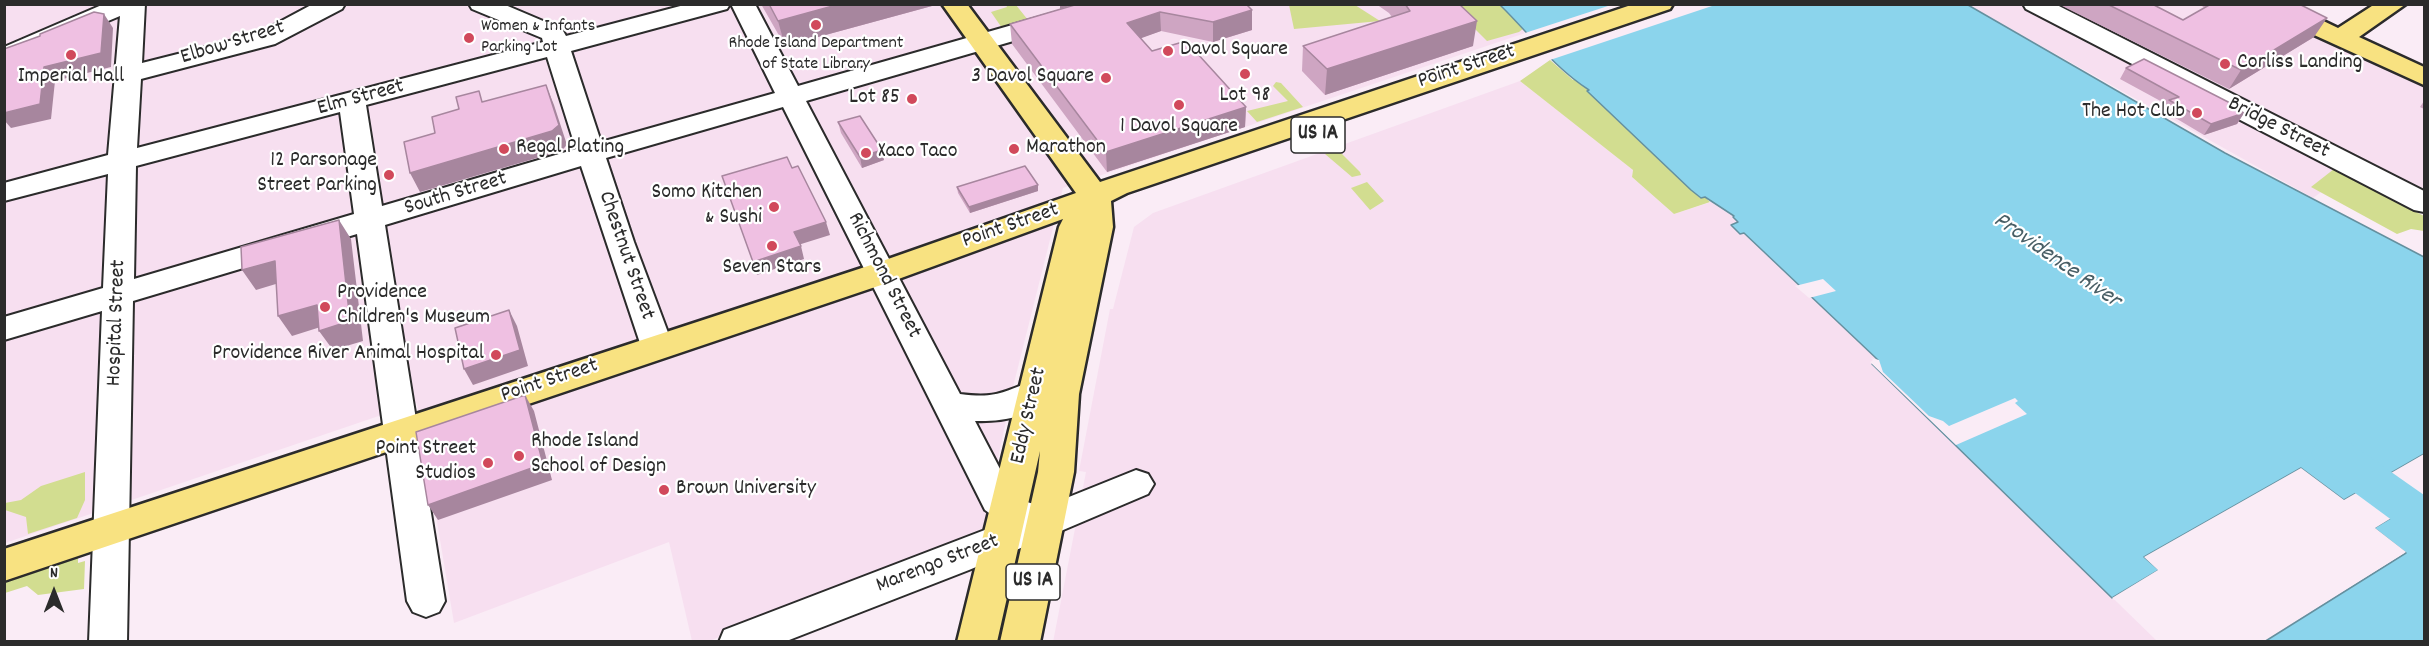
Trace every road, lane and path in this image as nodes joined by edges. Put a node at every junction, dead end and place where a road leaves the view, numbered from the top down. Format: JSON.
{"nodes":[{"id":1,"x":126,"y":4,"type":"edge"},
{"id":2,"x":133,"y":4,"type":"edge"},
{"id":3,"x":333,"y":4,"type":"edge"},
{"id":4,"x":481,"y":4,"type":"edge"},
{"id":5,"x":718,"y":4,"type":"edge"},
{"id":6,"x":743,"y":4,"type":"edge"},
{"id":7,"x":954,"y":4,"type":"edge"},
{"id":8,"x":1115,"y":4,"type":"edge"},
{"id":9,"x":1661,"y":4,"type":"edge"},
{"id":10,"x":2036,"y":4,"type":"edge"},
{"id":11,"x":2266,"y":4,"type":"edge"},
{"id":12,"x":2394,"y":4,"type":"edge"},
{"id":13,"x":2340,"y":39,"type":"junction"},
{"id":14,"x":982,"y":42,"type":"junction"},
{"id":15,"x":558,"y":47,"type":"junction"},
{"id":16,"x":4,"y":57,"type":"edge"},
{"id":17,"x":129,"y":74,"type":"junction"},
{"id":18,"x":2424,"y":77,"type":"edge"},
{"id":19,"x":791,"y":98,"type":"junction"},
{"id":20,"x":352,"y":101,"type":"junction"},
{"id":21,"x":590,"y":154,"type":"junction"},
{"id":22,"x":122,"y":160,"type":"junction"},
{"id":23,"x":4,"y":192,"type":"edge"},
{"id":24,"x":1095,"y":197,"type":"junction"},
{"id":25,"x":2424,"y":203,"type":"edge"},
{"id":26,"x":370,"y":221,"type":"junction"},
{"id":27,"x":882,"y":273,"type":"junction"},
{"id":28,"x":120,"y":296,"type":"junction"},
{"id":29,"x":4,"y":329,"type":"edge"},
{"id":30,"x":657,"y":346,"type":"junction"},
{"id":31,"x":1035,"y":393,"type":"junction"},
{"id":32,"x":950,"y":405,"type":"junction"},
{"id":33,"x":402,"y":431,"type":"junction"},
{"id":34,"x":1136,"y":484,"type":"dead end"},
{"id":35,"x":1046,"y":522,"type":"junction"},
{"id":36,"x":1004,"y":525,"type":"junction"},
{"id":37,"x":113,"y":530,"type":"junction"},
{"id":38,"x":4,"y":565,"type":"edge"},
{"id":39,"x":426,"y":601,"type":"dead end"},
{"id":40,"x":108,"y":642,"type":"edge"},
{"id":41,"x":738,"y":642,"type":"edge"},
{"id":42,"x":976,"y":642,"type":"edge"},
{"id":43,"x":1020,"y":642,"type":"edge"}],
"edges":[{"from":1,"to":16,"type":"street"},
{"from":2,"to":17,"type":"street","name":"Hospital Street"},
{"from":3,"to":17,"type":"street","name":"Elbow Street"},
{"from":4,"to":15,"type":"street","name":"Chestnut Street"},
{"from":5,"to":15,"type":"street","name":"Elm Street"},
{"from":6,"to":19,"type":"street","name":"Richmond Street"},
{"from":7,"to":14,"type":"main road"},
{"from":8,"to":14,"type":"street","name":"South Street"},
{"from":9,"to":24,"type":"main road","name":"Point Street","number":"US 1A"},
{"from":10,"to":25,"type":"street","name":"Bridge Street"},
{"from":11,"to":13,"type":"main road"},
{"from":12,"to":13,"type":"main road"},
{"from":13,"to":18,"type":"main road"},
{"from":14,"to":19,"type":"street","name":"South Street"},
{"from":14,"to":24,"type":"main road"},
{"from":15,"to":20,"type":"street","name":"Elm Street"},
{"from":15,"to":21,"type":"street","name":"Chestnut Street"},
{"from":17,"to":22,"type":"street","name":"Hospital Street"},
{"from":19,"to":21,"type":"street","name":"South Street"},
{"from":19,"to":27,"type":"street","name":"Richmond Street"},
{"from":20,"to":22,"type":"street","name":"Elm Street"},
{"from":20,"to":26,"type":"street"},
{"from":21,"to":26,"type":"street","name":"South Street"},
{"from":21,"to":30,"type":"street","name":"Chestnut Street"},
{"from":22,"to":23,"type":"street","name":"Elm Street"},
{"from":22,"to":28,"type":"street","name":"Hospital Street"},
{"from":24,"to":27,"type":"main road","name":"Point Street"},
{"from":24,"to":31,"type":"main road","name":"Eddy Street","number":"US 1A"},
{"from":24,"to":35,"type":"main road","name":"Eddy Street","number":"US 1A"},
{"from":26,"to":28,"type":"street","name":"South Street"},
{"from":26,"to":33,"type":"street"},
{"from":27,"to":30,"type":"main road","name":"Point Street"},
{"from":27,"to":32,"type":"street","name":"Richmond Street"},
{"from":28,"to":29,"type":"street","name":"South Street"},
{"from":28,"to":37,"type":"street","name":"Hospital Street"},
{"from":30,"to":33,"type":"main road","name":"Point Street"},
{"from":31,"to":32,"type":"street"},
{"from":31,"to":36,"type":"main road","name":"Eddy Street","number":"US 1A"},
{"from":32,"to":36,"type":"street","name":"Richmond Street"},
{"from":33,"to":37,"type":"main road","name":"Point Street"},
{"from":33,"to":39,"type":"street"},
{"from":34,"to":35,"type":"street","name":"Marengo Street"},
{"from":35,"to":36,"type":"street","name":"Marengo Street"},
{"from":35,"to":43,"type":"main road","name":"Eddy Street","number":"US 1A"},
{"from":36,"to":41,"type":"street","name":"Marengo Street"},
{"from":36,"to":42,"type":"main road","name":"Eddy Street","number":"US 1A"},
{"from":37,"to":38,"type":"main road","name":"Point Street"},
{"from":37,"to":40,"type":"street","name":"Hospital Street"}]}
